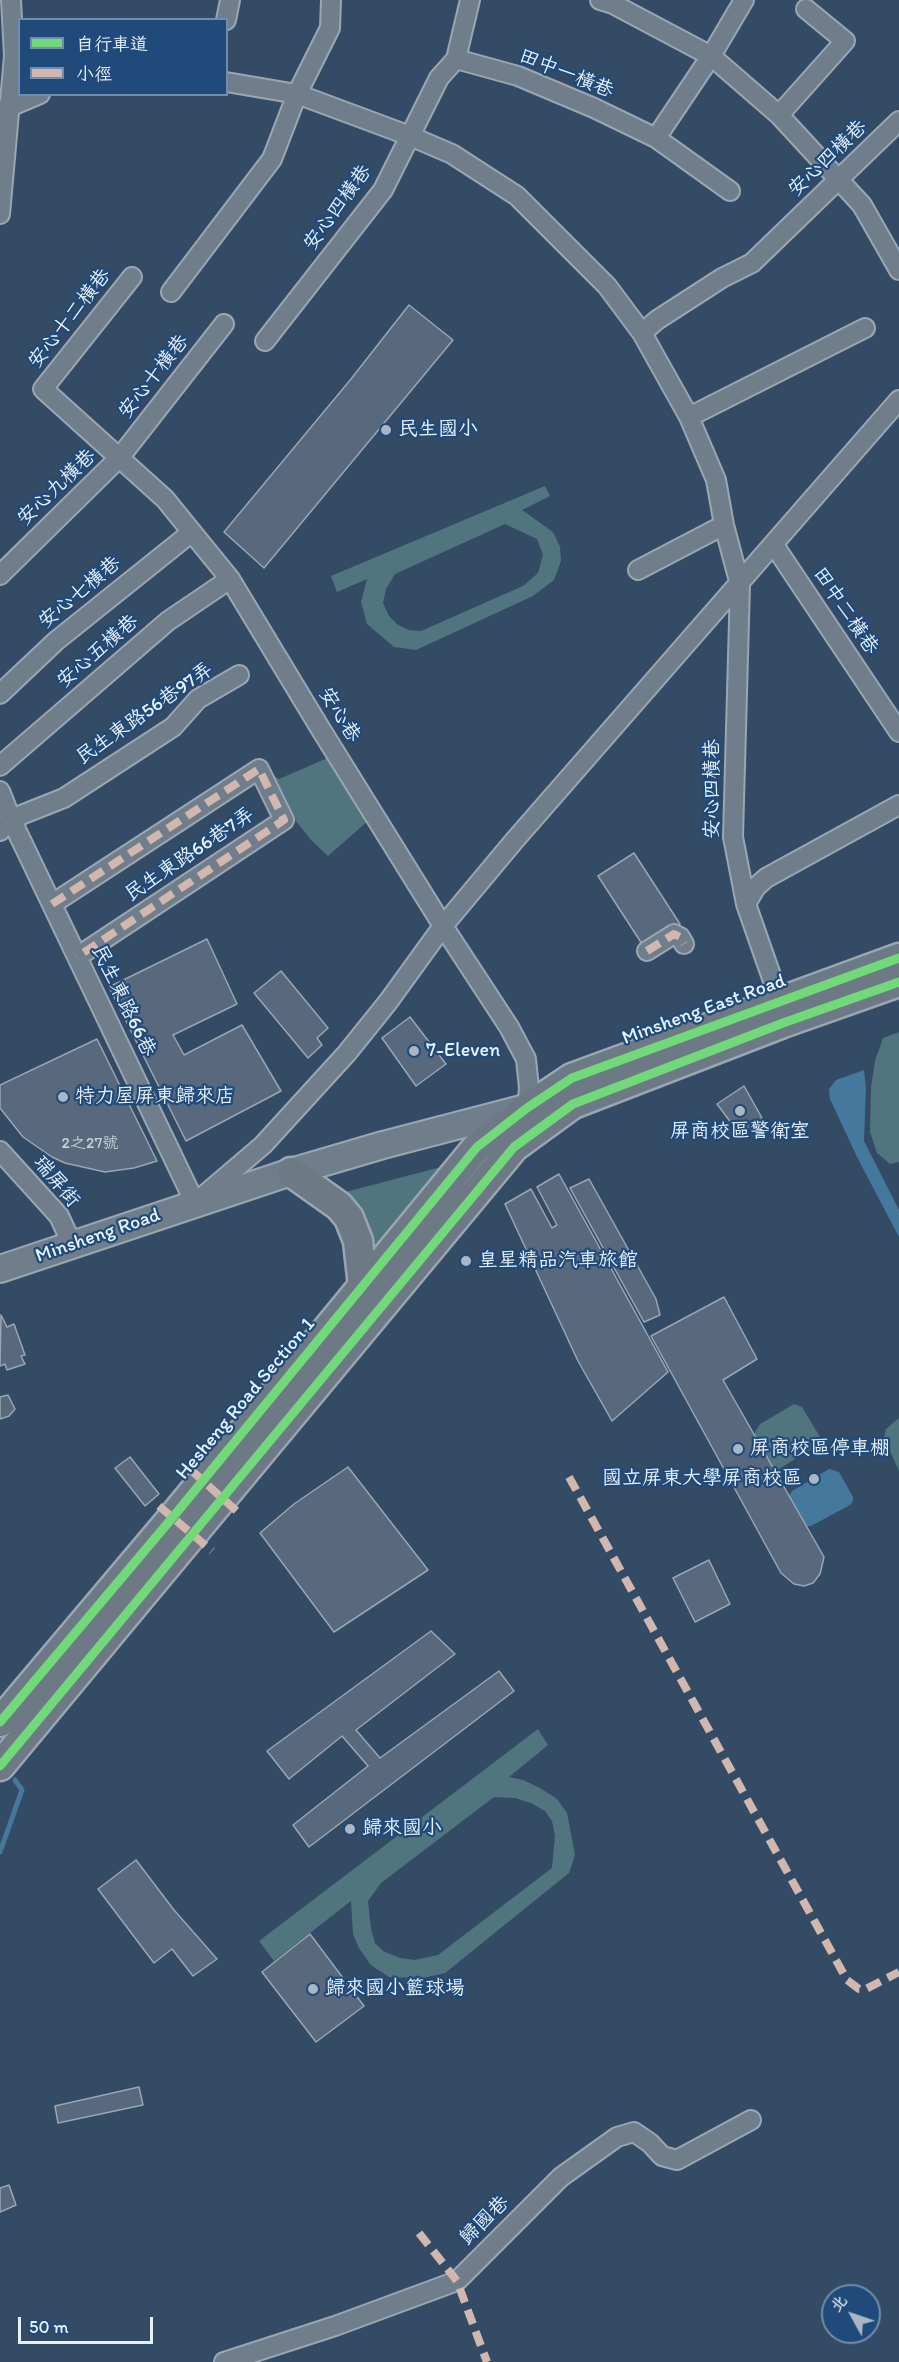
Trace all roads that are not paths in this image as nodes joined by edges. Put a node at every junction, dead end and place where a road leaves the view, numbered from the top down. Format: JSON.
{"nodes":[{"id":1,"x":11,"y":0,"type":"edge"},
{"id":2,"x":230,"y":0,"type":"edge"},
{"id":3,"x":331,"y":0,"type":"edge"},
{"id":4,"x":470,"y":0,"type":"edge"},
{"id":5,"x":600,"y":0,"type":"edge"},
{"id":6,"x":744,"y":0,"type":"edge"},
{"id":7,"x":806,"y":9,"type":"dead end"},
{"id":8,"x":226,"y":18,"type":"edge"},
{"id":9,"x":711,"y":56,"type":"junction"},
{"id":10,"x":456,"y":59,"type":"junction"},
{"id":11,"x":228,"y":82,"type":"edge"},
{"id":12,"x":297,"y":94,"type":"junction"},
{"id":13,"x":35,"y":96,"type":"edge"},
{"id":14,"x":6,"y":108,"type":"edge"},
{"id":15,"x":779,"y":115,"type":"junction"},
{"id":16,"x":899,"y":121,"type":"edge"},
{"id":17,"x":411,"y":135,"type":"junction"},
{"id":18,"x":656,"y":138,"type":"junction"},
{"id":19,"x":839,"y":179,"type":"junction"},
{"id":20,"x":730,"y":191,"type":"dead end"},
{"id":21,"x":0,"y":214,"type":"edge"},
{"id":22,"x":897,"y":261,"type":"edge"},
{"id":23,"x":132,"y":277,"type":"dead end"},
{"id":24,"x":171,"y":292,"type":"dead end"},
{"id":25,"x":224,"y":324,"type":"dead end"},
{"id":26,"x":865,"y":328,"type":"dead end"},
{"id":27,"x":642,"y":333,"type":"junction"},
{"id":28,"x":265,"y":341,"type":"dead end"},
{"id":29,"x":43,"y":389,"type":"joint"},
{"id":30,"x":899,"y":400,"type":"edge"},
{"id":31,"x":689,"y":417,"type":"junction"},
{"id":32,"x":120,"y":457,"type":"junction"},
{"id":33,"x":724,"y":525,"type":"junction"},
{"id":34,"x":192,"y":532,"type":"junction"},
{"id":35,"x":774,"y":545,"type":"junction"},
{"id":36,"x":638,"y":570,"type":"dead end"},
{"id":37,"x":0,"y":575,"type":"edge"},
{"id":38,"x":231,"y":579,"type":"junction"},
{"id":39,"x":740,"y":585,"type":"junction"},
{"id":40,"x":240,"y":675,"type":"dead end"},
{"id":41,"x":0,"y":694,"type":"edge"},
{"id":42,"x":899,"y":732,"type":"edge"},
{"id":43,"x":0,"y":766,"type":"edge"},
{"id":44,"x":0,"y":791,"type":"edge"},
{"id":45,"x":899,"y":805,"type":"edge"},
{"id":46,"x":5,"y":825,"type":"edge"},
{"id":47,"x":52,"y":904,"type":"junction"},
{"id":48,"x":746,"y":904,"type":"junction"},
{"id":49,"x":443,"y":926,"type":"junction"},
{"id":50,"x":684,"y":944,"type":"dead end"},
{"id":51,"x":647,"y":951,"type":"dead end"},
{"id":52,"x":77,"y":957,"type":"junction"},
{"id":53,"x":899,"y":958,"type":"edge"},
{"id":54,"x":899,"y":982,"type":"edge"},
{"id":55,"x":781,"y":1012,"type":"junction"},
{"id":56,"x":573,"y":1104,"type":"junction"},
{"id":57,"x":527,"y":1108,"type":"junction"},
{"id":58,"x":0,"y":1151,"type":"edge"},
{"id":59,"x":291,"y":1172,"type":"junction"},
{"id":60,"x":195,"y":1203,"type":"junction"},
{"id":61,"x":72,"y":1244,"type":"junction"},
{"id":62,"x":0,"y":1269,"type":"edge"},
{"id":63,"x":363,"y":1286,"type":"junction"},
{"id":64,"x":0,"y":1722,"type":"edge"},
{"id":65,"x":0,"y":1766,"type":"edge"},
{"id":66,"x":751,"y":2120,"type":"dead end"},
{"id":67,"x":224,"y":2362,"type":"edge"}],
"edges":[{"from":1,"to":14,"type":"street"},
{"from":2,"to":8,"type":"street"},
{"from":3,"to":12,"type":"street"},
{"from":4,"to":10,"type":"street"},
{"from":5,"to":9,"type":"street"},
{"from":6,"to":9,"type":"street"},
{"from":7,"to":15,"type":"street"},
{"from":9,"to":15,"type":"street"},
{"from":9,"to":18,"type":"street"},
{"from":10,"to":17,"type":"street"},
{"from":10,"to":18,"type":"street","name":"田中一橫巷"},
{"from":11,"to":12,"type":"street"},
{"from":12,"to":17,"type":"street"},
{"from":12,"to":24,"type":"street"},
{"from":13,"to":14,"type":"street"},
{"from":14,"to":21,"type":"street"},
{"from":15,"to":19,"type":"street"},
{"from":16,"to":19,"type":"street","name":"安心四橫巷"},
{"from":17,"to":27,"type":"street","name":"安心四橫巷"},
{"from":17,"to":28,"type":"street","name":"安心四橫巷"},
{"from":18,"to":20,"type":"street","name":"田中一橫巷"},
{"from":19,"to":22,"type":"street"},
{"from":19,"to":27,"type":"street","name":"安心四橫巷"},
{"from":23,"to":29,"type":"street","name":"安心十二橫巷"},
{"from":25,"to":32,"type":"street","name":"安心十橫巷"},
{"from":26,"to":31,"type":"street"},
{"from":27,"to":31,"type":"street","name":"安心四橫巷"},
{"from":29,"to":32,"type":"street","name":"安心巷"},
{"from":30,"to":35,"type":"street"},
{"from":31,"to":33,"type":"street","name":"安心四橫巷"},
{"from":32,"to":34,"type":"street","name":"安心巷"},
{"from":32,"to":37,"type":"street","name":"安心九橫巷"},
{"from":33,"to":36,"type":"street"},
{"from":33,"to":39,"type":"street","name":"安心四橫巷"},
{"from":34,"to":38,"type":"street","name":"安心巷"},
{"from":34,"to":41,"type":"street","name":"安心七橫巷"},
{"from":35,"to":39,"type":"street"},
{"from":35,"to":42,"type":"street","name":"田中二橫巷"},
{"from":38,"to":43,"type":"street","name":"安心五橫巷"},
{"from":38,"to":49,"type":"street","name":"安心巷"},
{"from":39,"to":48,"type":"street","name":"安心四橫巷"},
{"from":39,"to":49,"type":"street"},
{"from":40,"to":46,"type":"street","name":"民生東路56巷97弄"},
{"from":44,"to":46,"type":"street"},
{"from":45,"to":48,"type":"street"},
{"from":46,"to":47,"type":"street","name":"民生東路66巷"},
{"from":47,"to":52,"type":"street","name":"民生東路66巷"},
{"from":47,"to":52,"type":"street","name":"民生東路66巷7弄"},
{"from":48,"to":55,"type":"street","name":"安心四橫巷"},
{"from":49,"to":57,"type":"street","name":"安心巷"},
{"from":49,"to":60,"type":"street"},
{"from":50,"to":51,"type":"street"},
{"from":52,"to":60,"type":"street","name":"民生東路66巷"},
{"from":53,"to":55,"type":"main road","name":"Minsheng East Road"},
{"from":54,"to":55,"type":"main road","name":"Minsheng East Road"},
{"from":55,"to":56,"type":"main road","name":"Minsheng East Road"},
{"from":55,"to":57,"type":"main road","name":"Minsheng East Road"},
{"from":56,"to":57,"type":"street","name":"Minsheng East Road"},
{"from":56,"to":65,"type":"main road"},
{"from":57,"to":59,"type":"street","name":"Minsheng East Road"},
{"from":57,"to":63,"type":"main road","name":"Hesheng Road Section 1"},
{"from":58,"to":61,"type":"street","name":"瑞屏街"},
{"from":59,"to":60,"type":"street","name":"Minsheng East Road"},
{"from":59,"to":63,"type":"main road"},
{"from":60,"to":61,"type":"street","name":"Minsheng Road"},
{"from":61,"to":62,"type":"street","name":"Minsheng Road"},
{"from":63,"to":64,"type":"main road","name":"Hesheng Road Section 1"},
{"from":66,"to":67,"type":"street","name":"歸國巷"}]}
